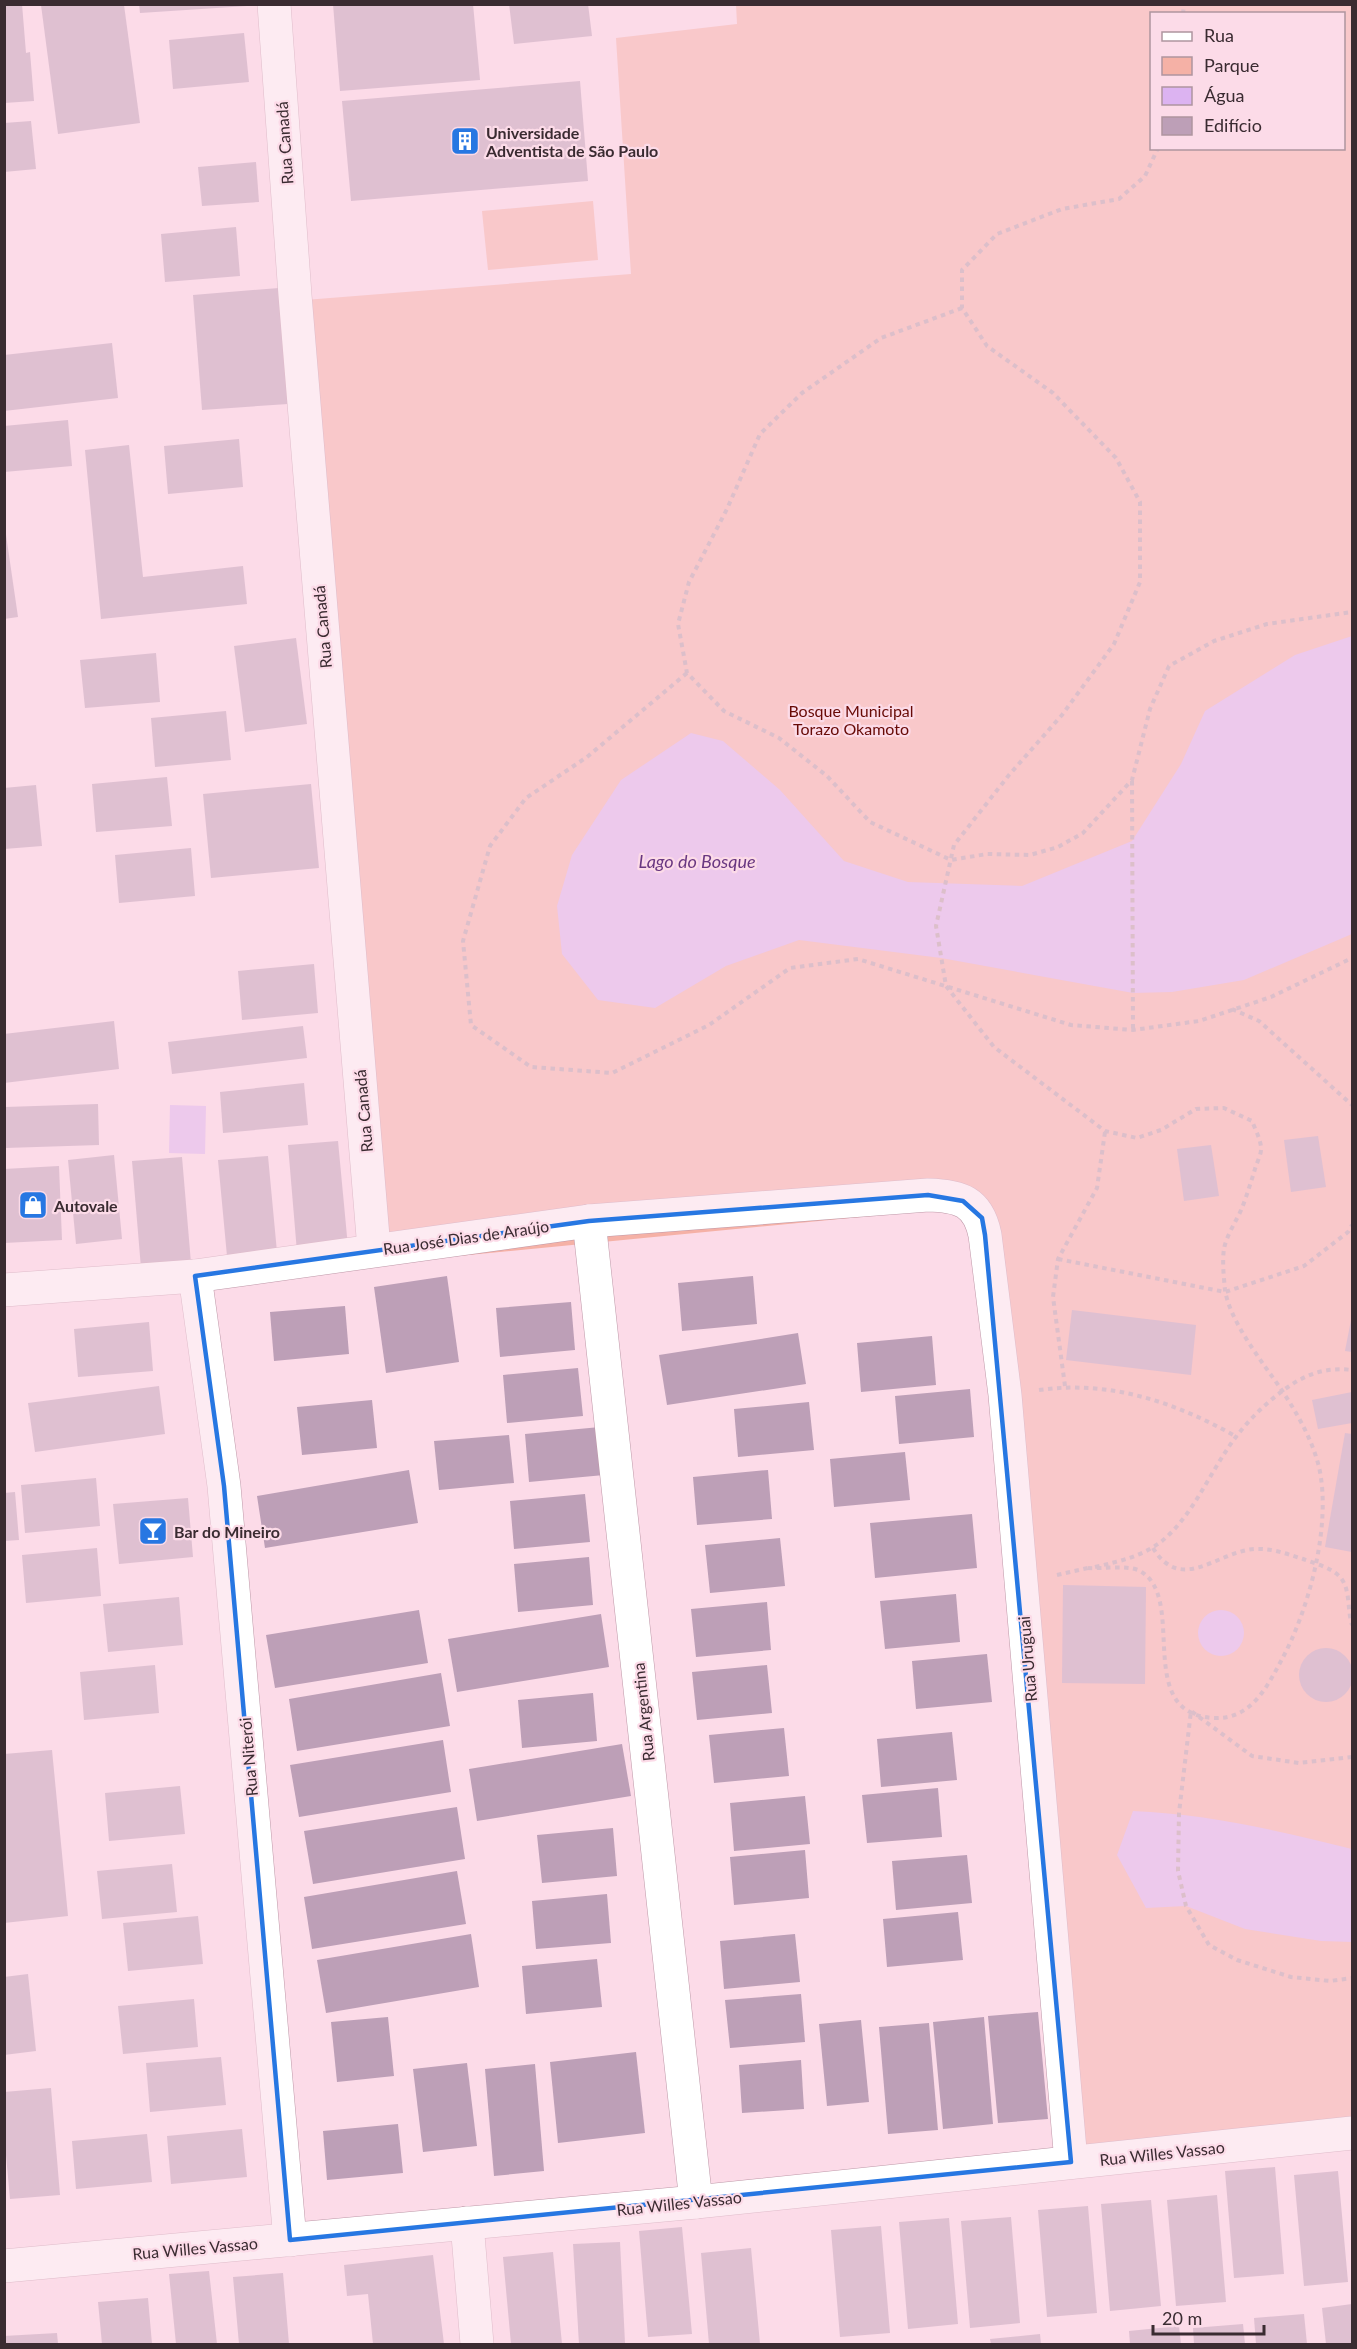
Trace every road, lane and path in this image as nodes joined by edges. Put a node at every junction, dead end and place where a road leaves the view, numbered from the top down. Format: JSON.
{"nodes":[{"id":1,"x":274,"y":4,"type":"edge"},
{"id":2,"x":1157,"y":150,"type":"edge"},
{"id":3,"x":962,"y":308,"type":"junction"},
{"id":4,"x":1353,"y":612,"type":"edge"},
{"id":5,"x":687,"y":674,"type":"junction"},
{"id":6,"x":1132,"y":780,"type":"junction"},
{"id":7,"x":951,"y":860,"type":"junction"},
{"id":8,"x":1353,"y":958,"type":"edge"},
{"id":9,"x":946,"y":986,"type":"junction"},
{"id":10,"x":1232,"y":1009,"type":"junction"},
{"id":11,"x":1133,"y":1030,"type":"junction"},
{"id":12,"x":1353,"y":1105,"type":"edge"},
{"id":13,"x":1105,"y":1131,"type":"junction"},
{"id":14,"x":928,"y":1195,"type":"joint"},
{"id":15,"x":589,"y":1221,"type":"junction"},
{"id":16,"x":1353,"y":1225,"type":"edge"},
{"id":17,"x":374,"y":1249,"type":"junction"},
{"id":18,"x":1058,"y":1259,"type":"junction"},
{"id":19,"x":195,"y":1276,"type":"junction"},
{"id":20,"x":4,"y":1290,"type":"edge"},
{"id":21,"x":1226,"y":1292,"type":"junction"},
{"id":22,"x":1353,"y":1370,"type":"edge"},
{"id":23,"x":1065,"y":1386,"type":"junction"},
{"id":24,"x":1282,"y":1391,"type":"junction"},
{"id":25,"x":1005,"y":1395,"type":"junction"},
{"id":26,"x":1237,"y":1437,"type":"junction"},
{"id":27,"x":1152,"y":1548,"type":"junction"},
{"id":28,"x":1316,"y":1563,"type":"junction"},
{"id":29,"x":1088,"y":1568,"type":"junction"},
{"id":30,"x":1021,"y":1582,"type":"junction"},
{"id":31,"x":1353,"y":1587,"type":"edge"},
{"id":32,"x":1347,"y":1594,"type":"junction"},
{"id":33,"x":1353,"y":1625,"type":"edge"},
{"id":34,"x":1191,"y":1711,"type":"junction"},
{"id":35,"x":1353,"y":1757,"type":"edge"},
{"id":36,"x":1353,"y":1978,"type":"edge"},
{"id":37,"x":1353,"y":2133,"type":"edge"},
{"id":38,"x":1071,"y":2163,"type":"junction"},
{"id":39,"x":696,"y":2202,"type":"junction"},
{"id":40,"x":467,"y":2223,"type":"junction"},
{"id":41,"x":290,"y":2240,"type":"junction"},
{"id":42,"x":4,"y":2266,"type":"edge"},
{"id":43,"x":477,"y":2344,"type":"edge"}],
"edges":[{"from":1,"to":17,"type":"street","name":"Rua Canadá"},
{"from":2,"to":3,"type":"path"},
{"from":3,"to":5,"type":"path"},
{"from":3,"to":7,"type":"path"},
{"from":4,"to":6,"type":"path"},
{"from":5,"to":7,"type":"path"},
{"from":5,"to":9,"type":"path"},
{"from":6,"to":7,"type":"path"},
{"from":6,"to":11,"type":"path"},
{"from":7,"to":9,"type":"path"},
{"from":8,"to":10,"type":"path"},
{"from":9,"to":11,"type":"path"},
{"from":9,"to":13,"type":"path"},
{"from":10,"to":11,"type":"path"},
{"from":10,"to":12,"type":"path"},
{"from":13,"to":18,"type":"path"},
{"from":13,"to":21,"type":"path"},
{"from":14,"to":15,"type":"street","name":"Rua José Dias de Araújo"},
{"from":14,"to":25,"type":"street","name":"Rua Uruguai"},
{"from":15,"to":17,"type":"street","name":"Rua José Dias de Araújo"},
{"from":15,"to":39,"type":"street","name":"Rua Argentina"},
{"from":16,"to":21,"type":"path"},
{"from":17,"to":19,"type":"street","name":"Rua José Dias de Araújo"},
{"from":18,"to":21,"type":"path"},
{"from":18,"to":23,"type":"path"},
{"from":19,"to":20,"type":"street","name":"Rua José Dias de Araújo"},
{"from":19,"to":41,"type":"street","name":"Rua Niterói"},
{"from":21,"to":24,"type":"path"},
{"from":22,"to":24,"type":"path"},
{"from":23,"to":25,"type":"path"},
{"from":23,"to":26,"type":"path"},
{"from":24,"to":26,"type":"path"},
{"from":24,"to":28,"type":"path"},
{"from":25,"to":30,"type":"street","name":"Rua Uruguai"},
{"from":26,"to":27,"type":"path"},
{"from":27,"to":28,"type":"path"},
{"from":27,"to":29,"type":"path"},
{"from":28,"to":32,"type":"path"},
{"from":28,"to":34,"type":"path"},
{"from":29,"to":30,"type":"path"},
{"from":29,"to":34,"type":"path"},
{"from":30,"to":38,"type":"street","name":"Rua Uruguai"},
{"from":31,"to":32,"type":"path"},
{"from":32,"to":33,"type":"path"},
{"from":34,"to":35,"type":"path"},
{"from":34,"to":36,"type":"path"},
{"from":37,"to":38,"type":"street","name":"Rua Willes Vassao"},
{"from":38,"to":39,"type":"street","name":"Rua Willes Vassao"},
{"from":39,"to":40,"type":"street","name":"Rua Willes Vassao"},
{"from":40,"to":41,"type":"street","name":"Rua Willes Vassao"},
{"from":40,"to":43,"type":"street"},
{"from":41,"to":42,"type":"street","name":"Rua Willes Vassao"}]}
